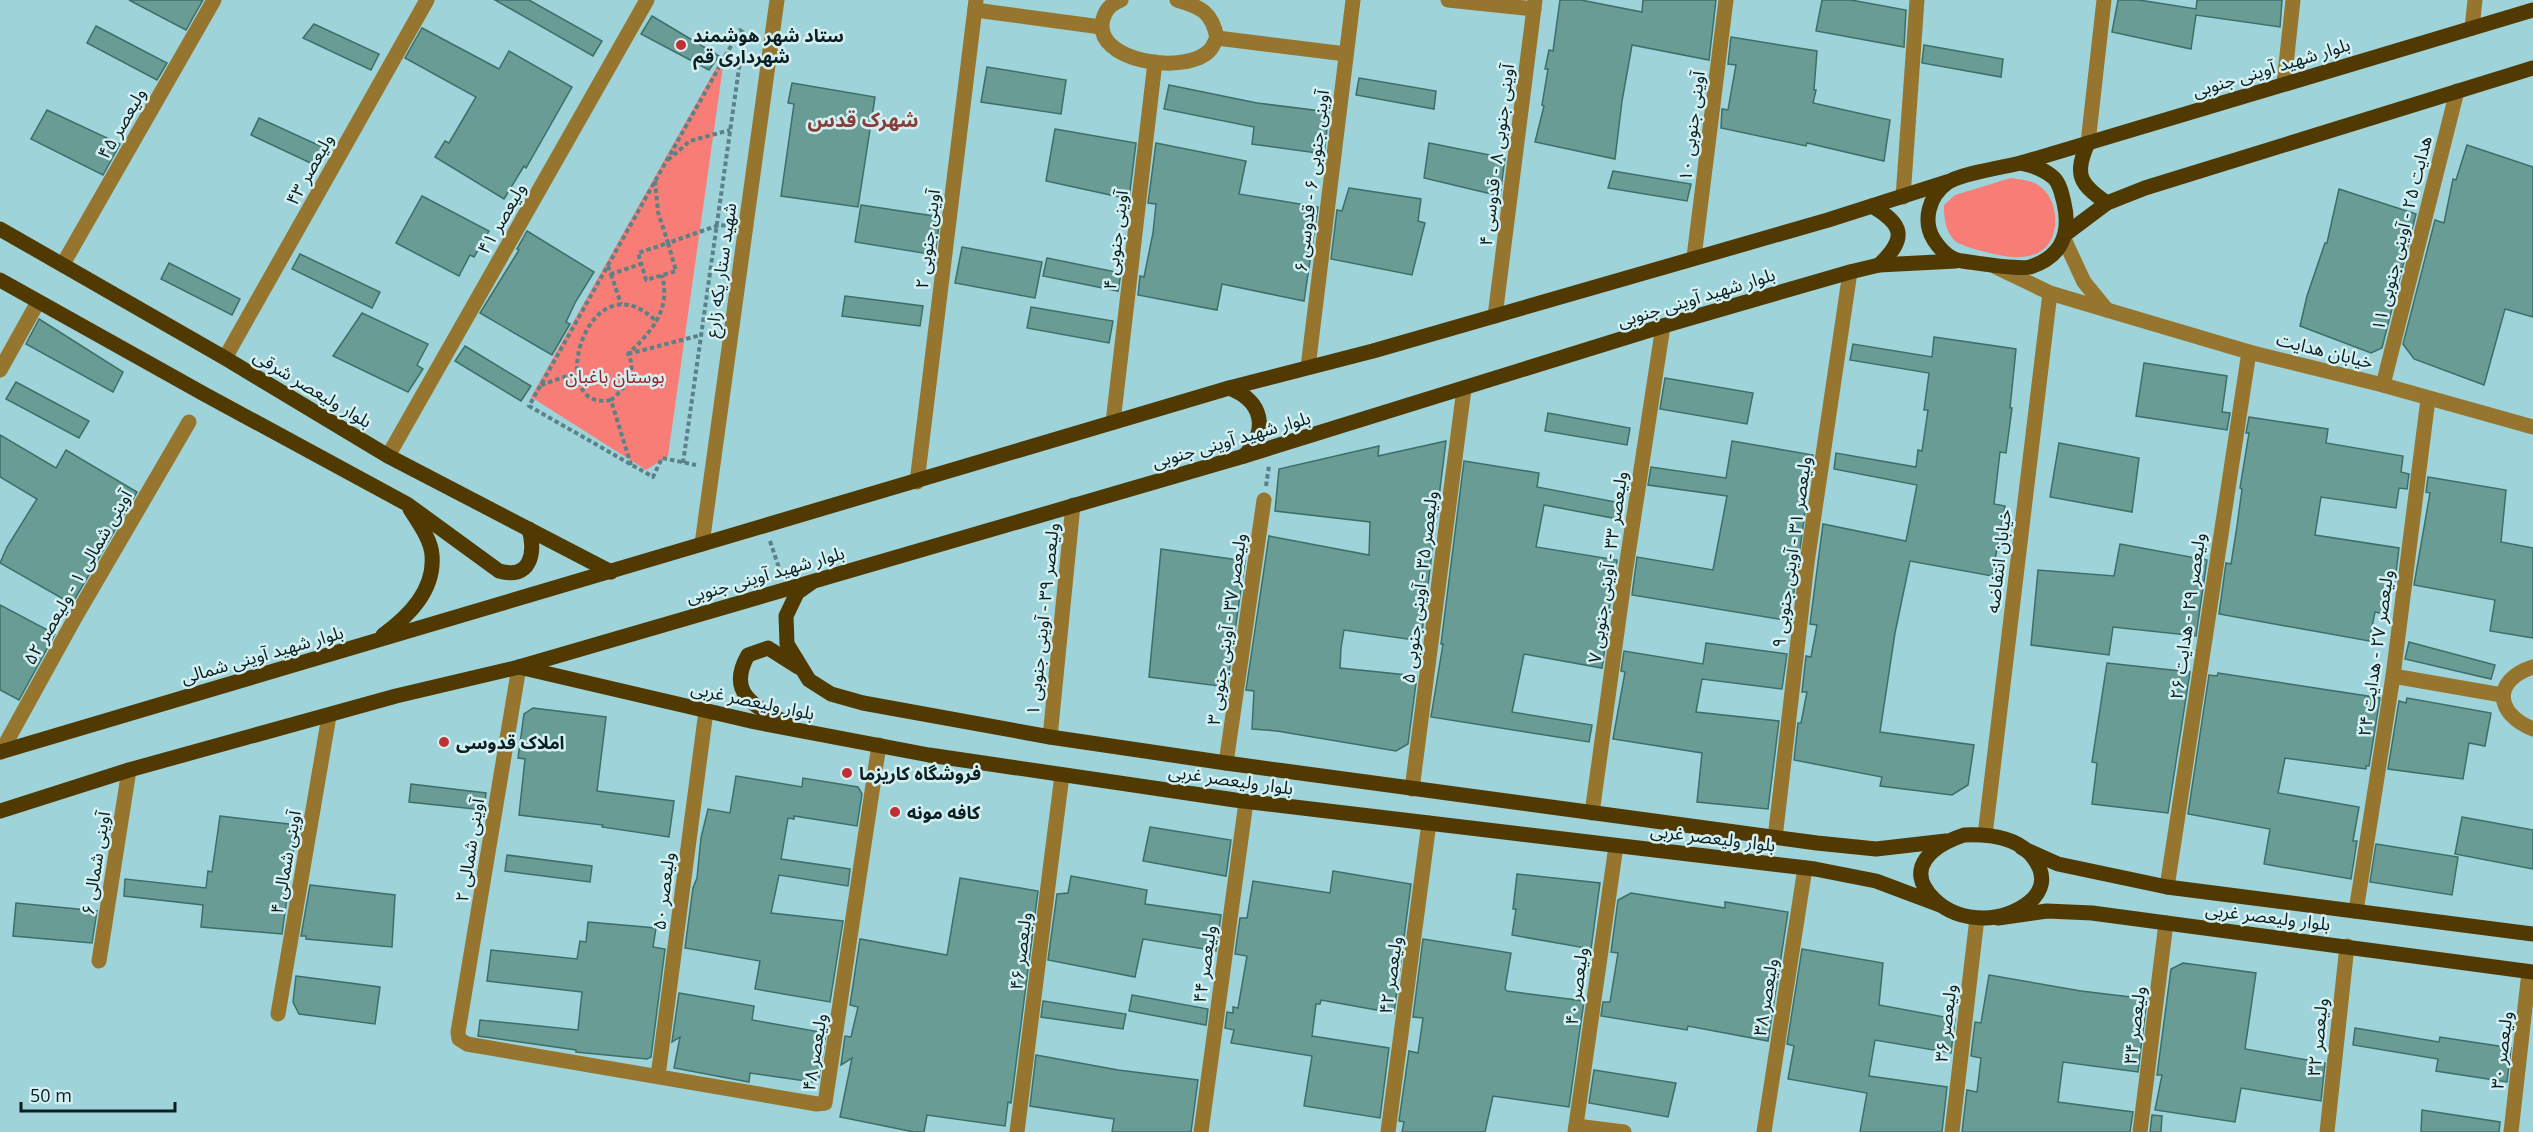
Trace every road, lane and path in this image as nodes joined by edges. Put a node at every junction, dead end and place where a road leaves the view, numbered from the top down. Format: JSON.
{"nodes":[{"id":1,"x":214,"y":0,"type":"edge"},
{"id":2,"x":427,"y":0,"type":"edge"},
{"id":3,"x":647,"y":0,"type":"edge"},
{"id":4,"x":777,"y":0,"type":"edge"},
{"id":5,"x":1121,"y":0,"type":"edge"},
{"id":6,"x":1177,"y":0,"type":"edge"},
{"id":7,"x":1353,"y":0,"type":"edge"},
{"id":8,"x":1448,"y":0,"type":"edge"},
{"id":9,"x":1726,"y":0,"type":"edge"},
{"id":10,"x":1917,"y":0,"type":"edge"},
{"id":11,"x":2104,"y":0,"type":"edge"},
{"id":12,"x":2293,"y":0,"type":"edge"},
{"id":13,"x":2475,"y":0,"type":"edge"},
{"id":14,"x":1535,"y":4,"type":"edge"},
{"id":15,"x":976,"y":5,"type":"edge"},
{"id":16,"x":2533,"y":10,"type":"edge"},
{"id":17,"x":1101,"y":27,"type":"junction"},
{"id":18,"x":2472,"y":28,"type":"junction"},
{"id":19,"x":1217,"y":38,"type":"junction"},
{"id":20,"x":1346,"y":54,"type":"junction"},
{"id":21,"x":1155,"y":62,"type":"junction"},
{"id":22,"x":2533,"y":69,"type":"edge"},
{"id":23,"x":2284,"y":83,"type":"junction"},
{"id":24,"x":2457,"y":92,"type":"junction"},
{"id":25,"x":730,"y":130,"type":"junction"},
{"id":26,"x":2088,"y":143,"type":"junction"},
{"id":27,"x":2021,"y":163,"type":"junction"},
{"id":28,"x":664,"y":164,"type":"junction"},
{"id":29,"x":655,"y":180,"type":"junction"},
{"id":30,"x":1947,"y":182,"type":"junction"},
{"id":31,"x":1903,"y":197,"type":"junction"},
{"id":32,"x":2108,"y":203,"type":"junction"},
{"id":33,"x":1872,"y":206,"type":"junction"},
{"id":34,"x":718,"y":225,"type":"junction"},
{"id":35,"x":745,"y":228,"type":"junction"},
{"id":36,"x":0,"y":229,"type":"edge"},
{"id":37,"x":2066,"y":236,"type":"junction"},
{"id":38,"x":668,"y":243,"type":"junction"},
{"id":39,"x":1694,"y":257,"type":"junction"},
{"id":40,"x":1956,"y":261,"type":"junction"},
{"id":41,"x":63,"y":264,"type":"junction"},
{"id":42,"x":641,"y":264,"type":"junction"},
{"id":43,"x":1879,"y":265,"type":"junction"},
{"id":44,"x":1993,"y":265,"type":"junction"},
{"id":45,"x":608,"y":266,"type":"junction"},
{"id":46,"x":1850,"y":272,"type":"junction"},
{"id":47,"x":611,"y":274,"type":"junction"},
{"id":48,"x":662,"y":275,"type":"junction"},
{"id":49,"x":0,"y":280,"type":"edge"},
{"id":50,"x":2050,"y":292,"type":"junction"},
{"id":51,"x":38,"y":302,"type":"junction"},
{"id":52,"x":621,"y":304,"type":"junction"},
{"id":53,"x":2107,"y":310,"type":"junction"},
{"id":54,"x":1495,"y":316,"type":"junction"},
{"id":55,"x":657,"y":322,"type":"junction"},
{"id":56,"x":1663,"y":326,"type":"junction"},
{"id":57,"x":701,"y":334,"type":"junction"},
{"id":58,"x":2248,"y":351,"type":"junction"},
{"id":59,"x":628,"y":354,"type":"junction"},
{"id":60,"x":225,"y":358,"type":"junction"},
{"id":61,"x":1308,"y":367,"type":"junction"},
{"id":62,"x":0,"y":370,"type":"edge"},
{"id":63,"x":576,"y":373,"type":"junction"},
{"id":64,"x":541,"y":385,"type":"junction"},
{"id":65,"x":2383,"y":385,"type":"junction"},
{"id":66,"x":1229,"y":388,"type":"junction"},
{"id":67,"x":1464,"y":389,"type":"junction"},
{"id":68,"x":2428,"y":399,"type":"junction"},
{"id":69,"x":611,"y":400,"type":"junction"},
{"id":70,"x":189,"y":422,"type":"dead end"},
{"id":71,"x":1113,"y":422,"type":"junction"},
{"id":72,"x":2533,"y":427,"type":"edge"},
{"id":73,"x":1271,"y":448,"type":"junction"},
{"id":74,"x":388,"y":456,"type":"junction"},
{"id":75,"x":1244,"y":456,"type":"junction"},
{"id":76,"x":631,"y":465,"type":"junction"},
{"id":77,"x":916,"y":482,"type":"junction"},
{"id":78,"x":1264,"y":500,"type":"joint"},
{"id":79,"x":407,"y":504,"type":"junction"},
{"id":80,"x":1073,"y":505,"type":"junction"},
{"id":81,"x":766,"y":526,"type":"junction"},
{"id":82,"x":529,"y":529,"type":"junction"},
{"id":83,"x":702,"y":544,"type":"junction"},
{"id":84,"x":611,"y":572,"type":"junction"},
{"id":85,"x":815,"y":580,"type":"junction"},
{"id":86,"x":786,"y":588,"type":"junction"},
{"id":87,"x":536,"y":594,"type":"joint"},
{"id":88,"x":374,"y":641,"type":"junction"},
{"id":89,"x":519,"y":667,"type":"junction"},
{"id":90,"x":2533,"y":667,"type":"edge"},
{"id":91,"x":801,"y":669,"type":"junction"},
{"id":92,"x":2393,"y":676,"type":"junction"},
{"id":93,"x":2502,"y":695,"type":"junction"},
{"id":94,"x":706,"y":711,"type":"junction"},
{"id":95,"x":329,"y":716,"type":"junction"},
{"id":96,"x":2533,"y":729,"type":"edge"},
{"id":97,"x":805,"y":733,"type":"junction"},
{"id":98,"x":1050,"y":737,"type":"junction"},
{"id":99,"x":879,"y":745,"type":"junction"},
{"id":100,"x":0,"y":752,"type":"edge"},
{"id":101,"x":1226,"y":763,"type":"junction"},
{"id":102,"x":129,"y":770,"type":"junction"},
{"id":103,"x":1062,"y":775,"type":"junction"},
{"id":104,"x":1412,"y":789,"type":"junction"},
{"id":105,"x":1246,"y":802,"type":"junction"},
{"id":106,"x":0,"y":810,"type":"edge"},
{"id":107,"x":1592,"y":813,"type":"junction"},
{"id":108,"x":1430,"y":823,"type":"junction"},
{"id":109,"x":1985,"y":834,"type":"junction"},
{"id":110,"x":1775,"y":838,"type":"junction"},
{"id":111,"x":1946,"y":841,"type":"junction"},
{"id":112,"x":1616,"y":846,"type":"junction"},
{"id":113,"x":2022,"y":848,"type":"junction"},
{"id":114,"x":1805,"y":868,"type":"junction"},
{"id":115,"x":2167,"y":887,"type":"junction"},
{"id":116,"x":1940,"y":905,"type":"junction"},
{"id":117,"x":2356,"y":911,"type":"junction"},
{"id":118,"x":1977,"y":918,"type":"junction"},
{"id":119,"x":1998,"y":918,"type":"junction"},
{"id":120,"x":2166,"y":923,"type":"junction"},
{"id":121,"x":2533,"y":934,"type":"edge"},
{"id":122,"x":2347,"y":946,"type":"junction"},
{"id":123,"x":99,"y":961,"type":"dead end"},
{"id":124,"x":2531,"y":972,"type":"edge"},
{"id":125,"x":278,"y":1014,"type":"dead end"},
{"id":126,"x":459,"y":1039,"type":"joint"},
{"id":127,"x":658,"y":1076,"type":"junction"},
{"id":128,"x":1576,"y":1129,"type":"edge"},
{"id":129,"x":1017,"y":1132,"type":"edge"},
{"id":130,"x":1201,"y":1132,"type":"edge"},
{"id":131,"x":1388,"y":1132,"type":"edge"},
{"id":132,"x":1624,"y":1132,"type":"edge"},
{"id":133,"x":1764,"y":1132,"type":"edge"},
{"id":134,"x":1952,"y":1132,"type":"edge"},
{"id":135,"x":2140,"y":1132,"type":"edge"},
{"id":136,"x":2327,"y":1132,"type":"edge"},
{"id":137,"x":2511,"y":1132,"type":"edge"}],
"edges":[{"from":1,"to":41,"type":"street","name":"ولیعصر ۴۵"},
{"from":2,"to":60,"type":"street","name":"ولیعصر ۴۳"},
{"from":3,"to":74,"type":"street","name":"ولیعصر ۴۱"},
{"from":4,"to":35,"type":"street","name":"شهید ستار یکه زارع"},
{"from":5,"to":17,"type":"street"},
{"from":6,"to":19,"type":"street"},
{"from":7,"to":20,"type":"street","name":"آوینی جنوبی ۶ - قدوسی ۶"},
{"from":8,"to":14,"type":"street"},
{"from":9,"to":39,"type":"street","name":"آوینی جنوبی ۱۰"},
{"from":10,"to":31,"type":"street"},
{"from":11,"to":26,"type":"street"},
{"from":12,"to":23,"type":"street"},
{"from":13,"to":18,"type":"street"},
{"from":14,"to":54,"type":"street","name":"آوینی جنوبی ۸ - قدوسی ۴"},
{"from":15,"to":17,"type":"street"},
{"from":15,"to":77,"type":"street","name":"آوینی جنوبی ۲"},
{"from":16,"to":18,"type":"main road","name":"بلوار شهید آوینی جنوبی"},
{"from":17,"to":21,"type":"street"},
{"from":18,"to":23,"type":"main road","name":"بلوار شهید آوینی جنوبی"},
{"from":19,"to":20,"type":"street"},
{"from":19,"to":21,"type":"street"},
{"from":20,"to":61,"type":"street","name":"آوینی جنوبی ۶ - قدوسی ۶"},
{"from":21,"to":71,"type":"street","name":"آوینی جنوبی ۴"},
{"from":22,"to":24,"type":"main road"},
{"from":23,"to":26,"type":"main road","name":"بلوار شهید آوینی جنوبی"},
{"from":24,"to":32,"type":"main road"},
{"from":24,"to":65,"type":"street","name":"هدایت ۲۵ - آوینی جنوبی ۱۱"},
{"from":25,"to":28,"type":"path"},
{"from":25,"to":28,"type":"path"},
{"from":25,"to":34,"type":"path"},
{"from":26,"to":27,"type":"main road","name":"بلوار شهید آوینی جنوبی"},
{"from":26,"to":32,"type":"main road"},
{"from":27,"to":30,"type":"main road"},
{"from":27,"to":37,"type":"main road"},
{"from":28,"to":29,"type":"path"},
{"from":29,"to":38,"type":"path"},
{"from":29,"to":45,"type":"path"},
{"from":30,"to":31,"type":"main road","name":"بلوار شهید آوینی جنوبی"},
{"from":30,"to":40,"type":"main road"},
{"from":31,"to":33,"type":"main road","name":"بلوار شهید آوینی جنوبی"},
{"from":32,"to":37,"type":"main road"},
{"from":33,"to":39,"type":"main road","name":"بلوار شهید آوینی جنوبی"},
{"from":33,"to":43,"type":"main road"},
{"from":34,"to":35,"type":"path"},
{"from":34,"to":38,"type":"path"},
{"from":34,"to":57,"type":"path"},
{"from":35,"to":83,"type":"street","name":"شهید ستار یکه زارع"},
{"from":36,"to":41,"type":"main road","name":"بلوار ولیعصر شرقی"},
{"from":37,"to":44,"type":"main road"},
{"from":37,"to":53,"type":"street"},
{"from":38,"to":42,"type":"path"},
{"from":38,"to":48,"type":"path"},
{"from":39,"to":54,"type":"main road","name":"بلوار شهید آوینی جنوبی"},
{"from":40,"to":43,"type":"main road","name":"بلوار شهید آوینی جنوبی"},
{"from":40,"to":44,"type":"main road"},
{"from":41,"to":60,"type":"main road","name":"بلوار ولیعصر شرقی"},
{"from":42,"to":47,"type":"path"},
{"from":42,"to":48,"type":"path"},
{"from":43,"to":46,"type":"main road","name":"بلوار شهید آوینی جنوبی"},
{"from":44,"to":50,"type":"street","name":"خیابان هدایت"},
{"from":45,"to":47,"type":"path"},
{"from":45,"to":64,"type":"path"},
{"from":46,"to":56,"type":"main road","name":"بلوار شهید آوینی جنوبی"},
{"from":46,"to":110,"type":"street","name":"ولیعصر ۳۱ - آوینی جنوبی ۹"},
{"from":47,"to":52,"type":"path"},
{"from":48,"to":55,"type":"path"},
{"from":49,"to":51,"type":"main road"},
{"from":50,"to":53,"type":"street","name":"خیابان هدایت"},
{"from":50,"to":109,"type":"street","name":"خیابان انتفاضه"},
{"from":51,"to":62,"type":"street"},
{"from":51,"to":79,"type":"main road"},
{"from":52,"to":55,"type":"path"},
{"from":52,"to":63,"type":"path"},
{"from":53,"to":58,"type":"street","name":"خیابان هدایت"},
{"from":54,"to":61,"type":"main road","name":"بلوار شهید آوینی جنوبی"},
{"from":55,"to":59,"type":"path"},
{"from":56,"to":67,"type":"main road","name":"بلوار شهید آوینی جنوبی"},
{"from":56,"to":107,"type":"street","name":"ولیعصر ۳۳ - آوینی جنوبی ۷"},
{"from":57,"to":59,"type":"path"},
{"from":57,"to":76,"type":"path"},
{"from":58,"to":65,"type":"street","name":"خیابان هدایت"},
{"from":58,"to":115,"type":"street","name":"ولیعصر ۲۹ - هدایت ۲۶"},
{"from":59,"to":69,"type":"path"},
{"from":60,"to":74,"type":"main road","name":"بلوار ولیعصر شرقی"},
{"from":61,"to":66,"type":"main road","name":"بلوار شهید آوینی جنوبی"},
{"from":63,"to":64,"type":"path"},
{"from":63,"to":69,"type":"path"},
{"from":64,"to":76,"type":"path"},
{"from":65,"to":68,"type":"street","name":"خیابان هدایت"},
{"from":66,"to":71,"type":"main road","name":"بلوار شهید آوینی جنوبی"},
{"from":66,"to":75,"type":"main road"},
{"from":67,"to":73,"type":"main road","name":"بلوار شهید آوینی جنوبی"},
{"from":67,"to":104,"type":"street","name":"ولیعصر ۳۵ - آوینی جنوبی ۵"},
{"from":68,"to":72,"type":"street","name":"خیابان هدایت"},
{"from":68,"to":92,"type":"street","name":"ولیعصر ۲۷ - هدایت ۲۴"},
{"from":69,"to":76,"type":"path"},
{"from":70,"to":100,"type":"street","name":"آوینی شمالی ۱ - ولیعصر ۵۲"},
{"from":71,"to":77,"type":"main road","name":"بلوار شهید آوینی جنوبی"},
{"from":73,"to":75,"type":"main road","name":"بلوار شهید آوینی جنوبی"},
{"from":73,"to":78,"type":"path"},
{"from":74,"to":82,"type":"main road","name":"بلوار ولیعصر شرقی"},
{"from":75,"to":80,"type":"main road","name":"بلوار شهید آوینی جنوبی"},
{"from":77,"to":81,"type":"main road","name":"بلوار شهید آوینی جنوبی"},
{"from":78,"to":101,"type":"street","name":"ولیعصر ۳۷ - آوینی جنوبی ۳"},
{"from":79,"to":82,"type":"main road"},
{"from":79,"to":88,"type":"main road"},
{"from":80,"to":85,"type":"main road","name":"بلوار شهید آوینی جنوبی"},
{"from":80,"to":98,"type":"street","name":"ولیعصر ۳۹ - آوینی جنوبی ۱"},
{"from":81,"to":83,"type":"main road","name":"بلوار شهید آوینی جنوبی"},
{"from":81,"to":86,"type":"path"},
{"from":82,"to":84,"type":"main road","name":"بلوار ولیعصر شرقی"},
{"from":83,"to":84,"type":"main road","name":"بلوار شهید آوینی جنوبی"},
{"from":84,"to":87,"type":"main road","name":"بلوار شهید آوینی جنوبی"},
{"from":85,"to":86,"type":"main road","name":"بلوار شهید آوینی جنوبی"},
{"from":85,"to":91,"type":"main road","name":"بلوار ولیعصر غربی"},
{"from":86,"to":89,"type":"main road","name":"بلوار شهید آوینی جنوبی"},
{"from":87,"to":88,"type":"main road","name":"بلوار شهید آوینی شمالی"},
{"from":88,"to":100,"type":"main road","name":"بلوار شهید آوینی شمالی"},
{"from":89,"to":94,"type":"main road","name":"بلوار ولیعصر غربی"},
{"from":89,"to":95,"type":"main road"},
{"from":89,"to":126,"type":"street","name":"آوینی شمالی ۲"},
{"from":90,"to":93,"type":"street"},
{"from":91,"to":97,"type":"main road"},
{"from":91,"to":98,"type":"main road","name":"بلوار ولیعصر غربی"},
{"from":92,"to":93,"type":"street"},
{"from":92,"to":117,"type":"street","name":"ولیعصر ۲۷ - هدایت ۲۴"},
{"from":93,"to":96,"type":"street"},
{"from":94,"to":97,"type":"main road","name":"بلوار ولیعصر غربی"},
{"from":94,"to":127,"type":"street","name":"ولیعصر ۵۰"},
{"from":95,"to":102,"type":"main road"},
{"from":95,"to":125,"type":"street","name":"آوینی شمالی ۴"},
{"from":97,"to":99,"type":"main road","name":"بلوار ولیعصر غربی"},
{"from":98,"to":101,"type":"main road","name":"بلوار ولیعصر غربی"},
{"from":99,"to":103,"type":"main road","name":"بلوار ولیعصر غربی"},
{"from":99,"to":127,"type":"street","name":"ولیعصر ۴۸"},
{"from":101,"to":104,"type":"main road","name":"بلوار ولیعصر غربی"},
{"from":102,"to":106,"type":"main road"},
{"from":102,"to":123,"type":"street","name":"آوینی شمالی ۶"},
{"from":103,"to":105,"type":"main road","name":"بلوار ولیعصر غربی"},
{"from":103,"to":129,"type":"street","name":"ولیعصر ۴۶"},
{"from":104,"to":107,"type":"main road","name":"بلوار ولیعصر غربی"},
{"from":105,"to":108,"type":"main road","name":"بلوار ولیعصر غربی"},
{"from":105,"to":130,"type":"street","name":"ولیعصر ۴۴"},
{"from":107,"to":110,"type":"main road","name":"بلوار ولیعصر غربی"},
{"from":108,"to":112,"type":"main road","name":"بلوار ولیعصر غربی"},
{"from":108,"to":131,"type":"street","name":"ولیعصر ۴۲"},
{"from":109,"to":111,"type":"main road"},
{"from":109,"to":113,"type":"main road"},
{"from":110,"to":111,"type":"main road","name":"بلوار ولیعصر غربی"},
{"from":111,"to":116,"type":"main road"},
{"from":112,"to":114,"type":"main road","name":"بلوار ولیعصر غربی"},
{"from":112,"to":128,"type":"street","name":"ولیعصر ۴۰"},
{"from":113,"to":115,"type":"main road","name":"بلوار ولیعصر غربی"},
{"from":113,"to":119,"type":"main road"},
{"from":114,"to":116,"type":"main road","name":"بلوار ولیعصر غربی"},
{"from":114,"to":133,"type":"street","name":"ولیعصر ۳۸"},
{"from":115,"to":117,"type":"main road","name":"بلوار ولیعصر غربی"},
{"from":116,"to":118,"type":"main road"},
{"from":117,"to":121,"type":"main road","name":"بلوار ولیعصر غربی"},
{"from":118,"to":119,"type":"main road"},
{"from":118,"to":134,"type":"street","name":"ولیعصر ۳۶"},
{"from":119,"to":120,"type":"main road","name":"بلوار ولیعصر غربی"},
{"from":120,"to":122,"type":"main road","name":"بلوار ولیعصر غربی"},
{"from":120,"to":135,"type":"street","name":"ولیعصر ۳۴"},
{"from":122,"to":124,"type":"main road","name":"بلوار ولیعصر غربی"},
{"from":122,"to":136,"type":"street","name":"ولیعصر ۳۲"},
{"from":124,"to":137,"type":"street","name":"ولیعصر ۳۰"},
{"from":126,"to":127,"type":"street","name":"ولیعصر ۴۸"},
{"from":128,"to":132,"type":"street"}]}
